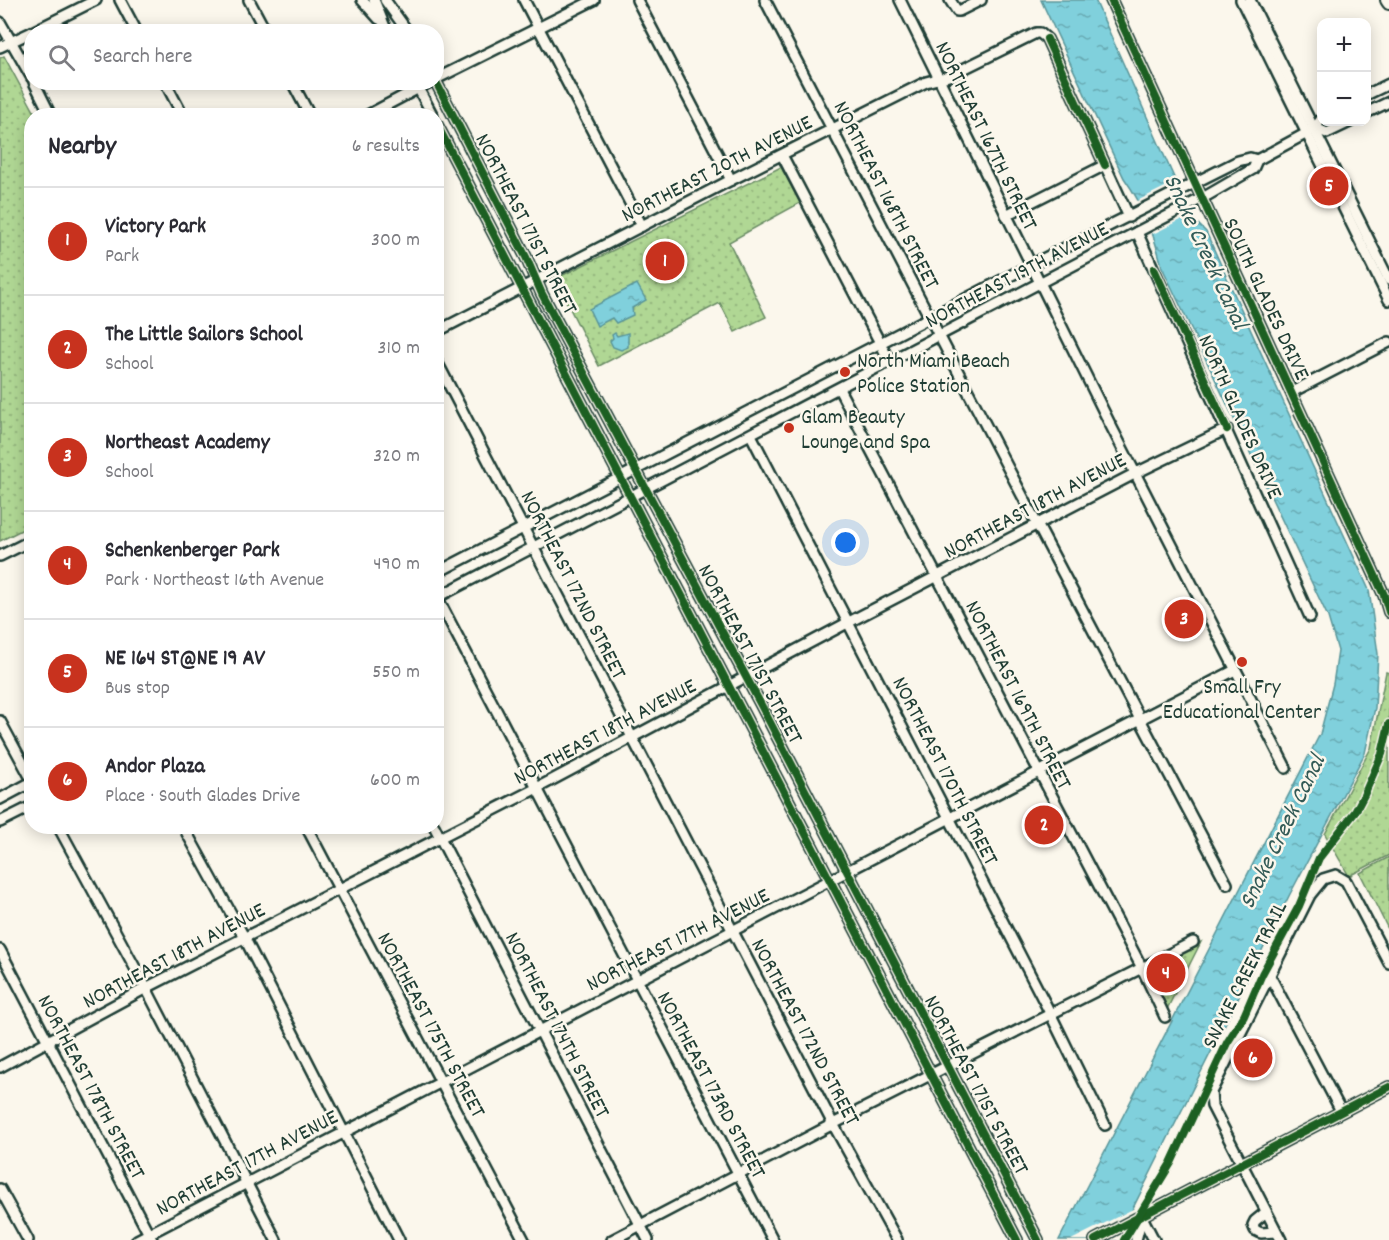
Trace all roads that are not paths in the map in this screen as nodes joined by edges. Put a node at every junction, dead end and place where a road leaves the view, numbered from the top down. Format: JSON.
{"nodes":[{"id":1,"x":96,"y":0,"type":"edge"},
{"id":2,"x":120,"y":0,"type":"edge"},
{"id":3,"x":249,"y":0,"type":"edge"},
{"id":4,"x":362,"y":0,"type":"edge"},
{"id":5,"x":374,"y":0,"type":"edge"},
{"id":6,"x":524,"y":0,"type":"edge"},
{"id":7,"x":594,"y":0,"type":"edge"},
{"id":8,"x":637,"y":0,"type":"edge"},
{"id":9,"x":765,"y":0,"type":"edge"},
{"id":10,"x":900,"y":0,"type":"edge"},
{"id":11,"x":951,"y":0,"type":"edge"},
{"id":12,"x":981,"y":0,"type":"edge"},
{"id":13,"x":1111,"y":0,"type":"edge"},
{"id":14,"x":1241,"y":0,"type":"edge"},
{"id":15,"x":1250,"y":0,"type":"edge"},
{"id":16,"x":387,"y":2,"type":"edge"},
{"id":17,"x":0,"y":22,"type":"edge"},
{"id":18,"x":48,"y":24,"type":"edge"},
{"id":19,"x":133,"y":24,"type":"edge"},
{"id":20,"x":262,"y":24,"type":"edge"},
{"id":21,"x":382,"y":24,"type":"edge"},
{"id":22,"x":384,"y":24,"type":"edge"},
{"id":23,"x":402,"y":24,"type":"edge"},
{"id":24,"x":539,"y":28,"type":"junction"},
{"id":25,"x":24,"y":36,"type":"edge"},
{"id":26,"x":12,"y":41,"type":"junction"},
{"id":27,"x":0,"y":47,"type":"edge"},
{"id":28,"x":24,"y":63,"type":"edge"},
{"id":29,"x":1282,"y":73,"type":"junction"},
{"id":30,"x":444,"y":77,"type":"edge"},
{"id":31,"x":939,"y":80,"type":"junction"},
{"id":32,"x":1389,"y":84,"type":"edge"},
{"id":33,"x":38,"y":90,"type":"edge"},
{"id":34,"x":169,"y":90,"type":"edge"},
{"id":35,"x":296,"y":90,"type":"edge"},
{"id":36,"x":410,"y":90,"type":"edge"},
{"id":37,"x":419,"y":90,"type":"edge"},
{"id":38,"x":441,"y":90,"type":"edge"},
{"id":39,"x":1371,"y":93,"type":"edge"},
{"id":40,"x":1389,"y":102,"type":"edge"},
{"id":41,"x":47,"y":108,"type":"edge"},
{"id":42,"x":179,"y":108,"type":"edge"},
{"id":43,"x":306,"y":108,"type":"edge"},
{"id":44,"x":380,"y":108,"type":"edge"},
{"id":45,"x":429,"y":108,"type":"edge"},
{"id":46,"x":1371,"y":111,"type":"edge"},
{"id":47,"x":1317,"y":124,"type":"edge"},
{"id":48,"x":1342,"y":126,"type":"edge"},
{"id":49,"x":833,"y":129,"type":"junction"},
{"id":50,"x":1311,"y":131,"type":"junction"},
{"id":51,"x":444,"y":138,"type":"edge"},
{"id":52,"x":782,"y":155,"type":"junction"},
{"id":53,"x":1257,"y":160,"type":"junction"},
{"id":54,"x":1105,"y":165,"type":"junction"},
{"id":55,"x":731,"y":180,"type":"junction"},
{"id":56,"x":1195,"y":183,"type":"junction"},
{"id":57,"x":1202,"y":198,"type":"junction"},
{"id":58,"x":1006,"y":215,"type":"junction"},
{"id":59,"x":1129,"y":217,"type":"junction"},
{"id":60,"x":642,"y":226,"type":"junction"},
{"id":61,"x":1137,"y":232,"type":"junction"},
{"id":62,"x":1031,"y":265,"type":"junction"},
{"id":63,"x":536,"y":280,"type":"junction"},
{"id":64,"x":1389,"y":280,"type":"edge"},
{"id":65,"x":1040,"y":284,"type":"junction"},
{"id":66,"x":522,"y":287,"type":"junction"},
{"id":67,"x":1389,"y":300,"type":"edge"},
{"id":68,"x":930,"y":318,"type":"junction"},
{"id":69,"x":444,"y":328,"type":"edge"},
{"id":70,"x":940,"y":336,"type":"junction"},
{"id":71,"x":1389,"y":342,"type":"edge"},
{"id":72,"x":881,"y":343,"type":"junction"},
{"id":73,"x":890,"y":362,"type":"junction"},
{"id":74,"x":444,"y":375,"type":"edge"},
{"id":75,"x":839,"y":389,"type":"junction"},
{"id":76,"x":1292,"y":392,"type":"junction"},
{"id":77,"x":780,"y":396,"type":"junction"},
{"id":78,"x":789,"y":415,"type":"junction"},
{"id":79,"x":1227,"y":429,"type":"junction"},
{"id":80,"x":751,"y":435,"type":"junction"},
{"id":81,"x":666,"y":455,"type":"junction"},
{"id":82,"x":635,"y":471,"type":"junction"},
{"id":83,"x":675,"y":473,"type":"junction"},
{"id":84,"x":1136,"y":473,"type":"junction"},
{"id":85,"x":621,"y":478,"type":"junction"},
{"id":86,"x":645,"y":489,"type":"junction"},
{"id":87,"x":630,"y":496,"type":"junction"},
{"id":88,"x":1037,"y":524,"type":"junction"},
{"id":89,"x":524,"y":528,"type":"junction"},
{"id":90,"x":24,"y":546,"type":"edge"},
{"id":91,"x":533,"y":546,"type":"junction"},
{"id":92,"x":679,"y":553,"type":"junction"},
{"id":93,"x":0,"y":556,"type":"edge"},
{"id":94,"x":664,"y":561,"type":"junction"},
{"id":95,"x":444,"y":569,"type":"edge"},
{"id":96,"x":937,"y":577,"type":"junction"},
{"id":97,"x":444,"y":593,"type":"edge"},
{"id":98,"x":1387,"y":594,"type":"edge"},
{"id":99,"x":444,"y":610,"type":"edge"},
{"id":100,"x":1389,"y":612,"type":"edge"},
{"id":101,"x":1310,"y":617,"type":"dead end"},
{"id":102,"x":849,"y":622,"type":"junction"},
{"id":103,"x":720,"y":629,"type":"junction"},
{"id":104,"x":704,"y":638,"type":"junction"},
{"id":105,"x":1235,"y":670,"type":"junction"},
{"id":106,"x":745,"y":677,"type":"junction"},
{"id":107,"x":729,"y":686,"type":"junction"},
{"id":108,"x":1140,"y":720,"type":"junction"},
{"id":109,"x":0,"y":721,"type":"edge"},
{"id":110,"x":632,"y":737,"type":"junction"},
{"id":111,"x":24,"y":766,"type":"edge"},
{"id":112,"x":1286,"y":768,"type":"dead end"},
{"id":113,"x":1038,"y":773,"type":"junction"},
{"id":114,"x":24,"y":786,"type":"edge"},
{"id":115,"x":537,"y":788,"type":"junction"},
{"id":116,"x":0,"y":799,"type":"edge"},
{"id":117,"x":24,"y":810,"type":"edge"},
{"id":118,"x":950,"y":818,"type":"junction"},
{"id":119,"x":0,"y":822,"type":"edge"},
{"id":120,"x":62,"y":834,"type":"edge"},
{"id":121,"x":187,"y":834,"type":"edge"},
{"id":122,"x":310,"y":834,"type":"edge"},
{"id":123,"x":438,"y":834,"type":"edge"},
{"id":124,"x":440,"y":838,"type":"junction"},
{"id":125,"x":848,"y":872,"type":"junction"},
{"id":126,"x":830,"y":881,"type":"junction"},
{"id":127,"x":1227,"y":884,"type":"dead end"},
{"id":128,"x":340,"y":890,"type":"junction"},
{"id":129,"x":733,"y":931,"type":"junction"},
{"id":130,"x":244,"y":937,"type":"junction"},
{"id":131,"x":1193,"y":942,"type":"dead end"},
{"id":132,"x":0,"y":950,"type":"edge"},
{"id":133,"x":1389,"y":963,"type":"edge"},
{"id":134,"x":1142,"y":968,"type":"junction"},
{"id":135,"x":1270,"y":976,"type":"junction"},
{"id":136,"x":637,"y":980,"type":"junction"},
{"id":137,"x":146,"y":988,"type":"junction"},
{"id":138,"x":1051,"y":1015,"type":"junction"},
{"id":139,"x":1165,"y":1017,"type":"dead end"},
{"id":140,"x":541,"y":1030,"type":"junction"},
{"id":141,"x":48,"y":1042,"type":"junction"},
{"id":142,"x":948,"y":1066,"type":"junction"},
{"id":143,"x":0,"y":1067,"type":"edge"},
{"id":144,"x":932,"y":1075,"type":"junction"},
{"id":145,"x":442,"y":1083,"type":"junction"},
{"id":146,"x":1389,"y":1087,"type":"edge"},
{"id":147,"x":1341,"y":1112,"type":"junction"},
{"id":148,"x":833,"y":1124,"type":"junction"},
{"id":149,"x":1105,"y":1125,"type":"dead end"},
{"id":150,"x":343,"y":1132,"type":"junction"},
{"id":151,"x":1241,"y":1164,"type":"junction"},
{"id":152,"x":738,"y":1175,"type":"junction"},
{"id":153,"x":246,"y":1183,"type":"junction"},
{"id":154,"x":0,"y":1189,"type":"edge"},
{"id":155,"x":1266,"y":1212,"type":"junction"},
{"id":156,"x":1138,"y":1219,"type":"junction"},
{"id":157,"x":640,"y":1226,"type":"junction"},
{"id":158,"x":1278,"y":1236,"type":"edge"},
{"id":159,"x":150,"y":1237,"type":"edge"},
{"id":160,"x":1037,"y":1239,"type":"edge"},
{"id":161,"x":28,"y":1240,"type":"edge"},
{"id":162,"x":137,"y":1240,"type":"edge"},
{"id":163,"x":276,"y":1240,"type":"edge"},
{"id":164,"x":399,"y":1240,"type":"edge"},
{"id":165,"x":524,"y":1240,"type":"edge"},
{"id":166,"x":612,"y":1240,"type":"edge"},
{"id":167,"x":648,"y":1240,"type":"edge"},
{"id":168,"x":773,"y":1240,"type":"edge"},
{"id":169,"x":897,"y":1240,"type":"edge"},
{"id":170,"x":1017,"y":1240,"type":"edge"},
{"id":171,"x":1095,"y":1240,"type":"edge"},
{"id":172,"x":1136,"y":1240,"type":"edge"},
{"id":173,"x":1154,"y":1240,"type":"edge"}],
"edges":[{"from":1,"to":18,"type":"street"},
{"from":2,"to":19,"type":"street"},
{"from":3,"to":20,"type":"street"},
{"from":4,"to":21,"type":"street"},
{"from":5,"to":22,"type":"street"},
{"from":6,"to":24,"type":"street"},
{"from":7,"to":24,"type":"street"},
{"from":8,"to":55,"type":"street"},
{"from":9,"to":49,"type":"street","name":"NORTHEAST 168TH STREET"},
{"from":10,"to":31,"type":"street","name":"NORTHEAST 167TH STREET"},
{"from":11,"to":12,"type":"street"},
{"from":13,"to":56,"type":"street","name":"SOUTH GLADES DRIVE"},
{"from":14,"to":29,"type":"street"},
{"from":15,"to":29,"type":"street"},
{"from":16,"to":23,"type":"street"},
{"from":17,"to":26,"type":"street"},
{"from":24,"to":30,"type":"street"},
{"from":24,"to":60,"type":"street"},
{"from":25,"to":26,"type":"street"},
{"from":26,"to":27,"type":"street"},
{"from":26,"to":28,"type":"street"},
{"from":29,"to":50,"type":"street"},
{"from":31,"to":49,"type":"street","name":"NORTHEAST 20TH AVENUE"},
{"from":31,"to":54,"type":"street","name":"NORTHEAST 20TH AVENUE"},
{"from":31,"to":58,"type":"street","name":"NORTHEAST 167TH STREET"},
{"from":32,"to":39,"type":"street"},
{"from":33,"to":41,"type":"street"},
{"from":34,"to":42,"type":"street"},
{"from":35,"to":43,"type":"street"},
{"from":36,"to":44,"type":"street"},
{"from":37,"to":45,"type":"street"},
{"from":38,"to":63,"type":"street","name":"NORTHEAST 171ST STREET"},
{"from":40,"to":46,"type":"street"},
{"from":47,"to":50,"type":"street","name":"NORTHEAST 19TH AVENUE"},
{"from":48,"to":50,"type":"street","name":"NORTHEAST 19TH AVENUE"},
{"from":49,"to":52,"type":"street","name":"NORTHEAST 20TH AVENUE"},
{"from":49,"to":68,"type":"street","name":"NORTHEAST 168TH STREET"},
{"from":50,"to":53,"type":"street","name":"NORTHEAST 19TH AVENUE"},
{"from":50,"to":64,"type":"street"},
{"from":50,"to":67,"type":"street"},
{"from":51,"to":66,"type":"street","name":"NORTHEAST 171ST STREET"},
{"from":52,"to":55,"type":"street","name":"NORTHEAST 20TH AVENUE"},
{"from":52,"to":72,"type":"street"},
{"from":53,"to":56,"type":"street","name":"NORTHEAST 19TH AVENUE"},
{"from":53,"to":57,"type":"street","name":"NORTHEAST 19TH AVENUE"},
{"from":54,"to":58,"type":"street"},
{"from":54,"to":59,"type":"street"},
{"from":55,"to":60,"type":"street","name":"NORTHEAST 20TH AVENUE"},
{"from":56,"to":57,"type":"street","name":"SOUTH GLADES DRIVE"},
{"from":56,"to":59,"type":"street","name":"NORTHEAST 19TH AVENUE"},
{"from":57,"to":61,"type":"street","name":"NORTHEAST 19TH AVENUE"},
{"from":57,"to":76,"type":"street","name":"SOUTH GLADES DRIVE"},
{"from":58,"to":62,"type":"street","name":"NORTHEAST 167TH STREET"},
{"from":59,"to":62,"type":"street","name":"NORTHEAST 19TH AVENUE"},
{"from":60,"to":63,"type":"street","name":"NORTHEAST 20TH AVENUE"},
{"from":61,"to":65,"type":"street","name":"NORTHEAST 19TH AVENUE"},
{"from":61,"to":79,"type":"street","name":"NORTH GLADES DRIVE"},
{"from":62,"to":65,"type":"street","name":"NORTHEAST 167TH STREET"},
{"from":62,"to":68,"type":"street","name":"NORTHEAST 19TH AVENUE"},
{"from":63,"to":66,"type":"street","name":"NORTHEAST 20TH AVENUE"},
{"from":63,"to":82,"type":"street","name":"NORTHEAST 171ST STREET"},
{"from":65,"to":70,"type":"street","name":"NORTHEAST 19TH AVENUE"},
{"from":65,"to":84,"type":"street","name":"NORTHEAST 167TH STREET"},
{"from":66,"to":69,"type":"street","name":"NORTHEAST 20TH AVENUE"},
{"from":66,"to":85,"type":"street","name":"NORTHEAST 171ST STREET"},
{"from":68,"to":70,"type":"street","name":"NORTHEAST 168TH STREET"},
{"from":68,"to":72,"type":"street","name":"NORTHEAST 19TH AVENUE"},
{"from":70,"to":73,"type":"street","name":"NORTHEAST 19TH AVENUE"},
{"from":70,"to":88,"type":"street","name":"NORTHEAST 168TH STREET"},
{"from":71,"to":76,"type":"street"},
{"from":72,"to":73,"type":"street"},
{"from":72,"to":77,"type":"street","name":"NORTHEAST 19TH AVENUE"},
{"from":73,"to":75,"type":"street","name":"NORTHEAST 19TH AVENUE"},
{"from":74,"to":89,"type":"street","name":"NORTHEAST 172ND STREET"},
{"from":75,"to":78,"type":"street","name":"NORTHEAST 19TH AVENUE"},
{"from":75,"to":96,"type":"street","name":"NORTHEAST 169TH STREET"},
{"from":76,"to":98,"type":"street","name":"SOUTH GLADES DRIVE"},
{"from":77,"to":78,"type":"street"},
{"from":77,"to":81,"type":"street","name":"NORTHEAST 19TH AVENUE"},
{"from":78,"to":80,"type":"street","name":"NORTHEAST 19TH AVENUE"},
{"from":79,"to":84,"type":"street","name":"NORTHEAST 18TH AVENUE"},
{"from":79,"to":101,"type":"street","name":"NORTH GLADES DRIVE"},
{"from":80,"to":83,"type":"street","name":"NORTHEAST 19TH AVENUE"},
{"from":80,"to":102,"type":"street","name":"NORTHEAST 170TH STREET"},
{"from":81,"to":82,"type":"street","name":"NORTHEAST 19TH AVENUE"},
{"from":81,"to":83,"type":"street"},
{"from":82,"to":85,"type":"street","name":"NORTHEAST 19TH AVENUE"},
{"from":82,"to":86,"type":"street","name":"NORTHEAST 171ST STREET"},
{"from":83,"to":86,"type":"street","name":"NORTHEAST 19TH AVENUE"},
{"from":84,"to":88,"type":"street","name":"NORTHEAST 18TH AVENUE"},
{"from":84,"to":105,"type":"street","name":"NORTHEAST 167TH STREET"},
{"from":85,"to":87,"type":"street","name":"NORTHEAST 171ST STREET"},
{"from":85,"to":89,"type":"street","name":"NORTHEAST 19TH AVENUE"},
{"from":86,"to":87,"type":"street","name":"NORTHEAST 19TH AVENUE"},
{"from":86,"to":92,"type":"street","name":"NORTHEAST 171ST STREET"},
{"from":87,"to":91,"type":"street","name":"NORTHEAST 19TH AVENUE"},
{"from":87,"to":94,"type":"street","name":"NORTHEAST 171ST STREET"},
{"from":88,"to":96,"type":"street","name":"NORTHEAST 18TH AVENUE"},
{"from":88,"to":108,"type":"street","name":"NORTHEAST 168TH STREET"},
{"from":89,"to":91,"type":"street","name":"NORTHEAST 172ND STREET"},
{"from":89,"to":95,"type":"street","name":"NORTHEAST 19TH AVENUE"},
{"from":90,"to":93,"type":"street"},
{"from":91,"to":97,"type":"street","name":"NORTHEAST 19TH AVENUE"},
{"from":91,"to":110,"type":"street","name":"NORTHEAST 172ND STREET"},
{"from":92,"to":94,"type":"street"},
{"from":92,"to":103,"type":"street","name":"NORTHEAST 171ST STREET"},
{"from":94,"to":104,"type":"street","name":"NORTHEAST 171ST STREET"},
{"from":96,"to":102,"type":"street","name":"NORTHEAST 18TH AVENUE"},
{"from":96,"to":113,"type":"street","name":"NORTHEAST 169TH STREET"},
{"from":98,"to":100,"type":"street","name":"SOUTH GLADES DRIVE"},
{"from":99,"to":115,"type":"street","name":"NORTHEAST 173RD STREET"},
{"from":102,"to":106,"type":"street","name":"NORTHEAST 18TH AVENUE"},
{"from":102,"to":118,"type":"street","name":"NORTHEAST 170TH STREET"},
{"from":103,"to":104,"type":"street"},
{"from":103,"to":106,"type":"street","name":"NORTHEAST 171ST STREET"},
{"from":104,"to":107,"type":"street","name":"NORTHEAST 171ST STREET"},
{"from":105,"to":108,"type":"street","name":"NORTHEAST 17TH AVENUE"},
{"from":105,"to":112,"type":"street","name":"NORTHEAST 167TH STREET"},
{"from":106,"to":107,"type":"street","name":"NORTHEAST 18TH AVENUE"},
{"from":106,"to":125,"type":"street","name":"NORTHEAST 171ST STREET"},
{"from":107,"to":110,"type":"street","name":"NORTHEAST 18TH AVENUE"},
{"from":107,"to":126,"type":"street","name":"NORTHEAST 171ST STREET"},
{"from":108,"to":113,"type":"street","name":"NORTHEAST 17TH AVENUE"},
{"from":108,"to":127,"type":"street","name":"NORTHEAST 168TH STREET"},
{"from":109,"to":111,"type":"street"},
{"from":110,"to":115,"type":"street","name":"NORTHEAST 18TH AVENUE"},
{"from":110,"to":129,"type":"street","name":"NORTHEAST 172ND STREET"},
{"from":113,"to":118,"type":"street","name":"NORTHEAST 17TH AVENUE"},
{"from":113,"to":134,"type":"street","name":"NORTHEAST 169TH STREET"},
{"from":114,"to":116,"type":"street"},
{"from":115,"to":124,"type":"street","name":"NORTHEAST 18TH AVENUE"},
{"from":115,"to":136,"type":"street","name":"NORTHEAST 173RD STREET"},
{"from":117,"to":119,"type":"street"},
{"from":118,"to":125,"type":"street","name":"NORTHEAST 17TH AVENUE"},
{"from":118,"to":138,"type":"street","name":"NORTHEAST 170TH STREET"},
{"from":120,"to":137,"type":"street"},
{"from":121,"to":130,"type":"street"},
{"from":122,"to":128,"type":"street","name":"NORTHEAST 175TH STREET"},
{"from":123,"to":124,"type":"street","name":"NORTHEAST 174TH STREET"},
{"from":124,"to":128,"type":"street","name":"NORTHEAST 18TH AVENUE"},
{"from":124,"to":140,"type":"street","name":"NORTHEAST 174TH STREET"},
{"from":125,"to":126,"type":"street","name":"NORTHEAST 17TH AVENUE"},
{"from":125,"to":142,"type":"street","name":"NORTHEAST 171ST STREET"},
{"from":126,"to":129,"type":"street","name":"NORTHEAST 17TH AVENUE"},
{"from":126,"to":144,"type":"street","name":"NORTHEAST 171ST STREET"},
{"from":128,"to":130,"type":"street","name":"NORTHEAST 18TH AVENUE"},
{"from":128,"to":145,"type":"street","name":"NORTHEAST 175TH STREET"},
{"from":129,"to":136,"type":"street","name":"NORTHEAST 17TH AVENUE"},
{"from":129,"to":148,"type":"street","name":"NORTHEAST 172ND STREET"},
{"from":130,"to":137,"type":"street","name":"NORTHEAST 18TH AVENUE"},
{"from":130,"to":150,"type":"street"},
{"from":131,"to":134,"type":"street"},
{"from":132,"to":141,"type":"street","name":"NORTHEAST 178TH STREET"},
{"from":133,"to":135,"type":"street"},
{"from":134,"to":138,"type":"street"},
{"from":134,"to":139,"type":"street","name":"NORTHEAST 169TH STREET"},
{"from":135,"to":147,"type":"street"},
{"from":135,"to":151,"type":"street"},
{"from":136,"to":140,"type":"street","name":"NORTHEAST 17TH AVENUE"},
{"from":136,"to":152,"type":"street","name":"NORTHEAST 173RD STREET"},
{"from":137,"to":141,"type":"street","name":"NORTHEAST 18TH AVENUE"},
{"from":137,"to":153,"type":"street"},
{"from":138,"to":142,"type":"street"},
{"from":138,"to":149,"type":"street","name":"NORTHEAST 170TH STREET"},
{"from":140,"to":145,"type":"street","name":"NORTHEAST 17TH AVENUE"},
{"from":140,"to":157,"type":"street","name":"NORTHEAST 174TH STREET"},
{"from":141,"to":143,"type":"street","name":"NORTHEAST 18TH AVENUE"},
{"from":141,"to":159,"type":"street","name":"NORTHEAST 178TH STREET"},
{"from":142,"to":144,"type":"street"},
{"from":142,"to":160,"type":"street","name":"NORTHEAST 171ST STREET"},
{"from":144,"to":148,"type":"street"},
{"from":144,"to":170,"type":"street","name":"NORTHEAST 171ST STREET"},
{"from":145,"to":150,"type":"street","name":"NORTHEAST 17TH AVENUE"},
{"from":145,"to":165,"type":"street","name":"NORTHEAST 175TH STREET"},
{"from":146,"to":147,"type":"street"},
{"from":147,"to":151,"type":"street"},
{"from":148,"to":152,"type":"street"},
{"from":148,"to":169,"type":"street","name":"NORTHEAST 172ND STREET"},
{"from":150,"to":153,"type":"street","name":"NORTHEAST 17TH AVENUE"},
{"from":150,"to":164,"type":"street"},
{"from":151,"to":155,"type":"street"},
{"from":151,"to":156,"type":"street"},
{"from":152,"to":157,"type":"street"},
{"from":152,"to":168,"type":"street","name":"NORTHEAST 173RD STREET"},
{"from":153,"to":159,"type":"street","name":"NORTHEAST 17TH AVENUE"},
{"from":153,"to":163,"type":"street"},
{"from":154,"to":161,"type":"street"},
{"from":155,"to":158,"type":"street"},
{"from":155,"to":158,"type":"street"},
{"from":156,"to":171,"type":"street"},
{"from":156,"to":172,"type":"street"},
{"from":156,"to":173,"type":"street"},
{"from":157,"to":166,"type":"street"},
{"from":157,"to":167,"type":"street","name":"NORTHEAST 174TH STREET"},
{"from":159,"to":162,"type":"street","name":"NORTHEAST 17TH AVENUE"}]}
